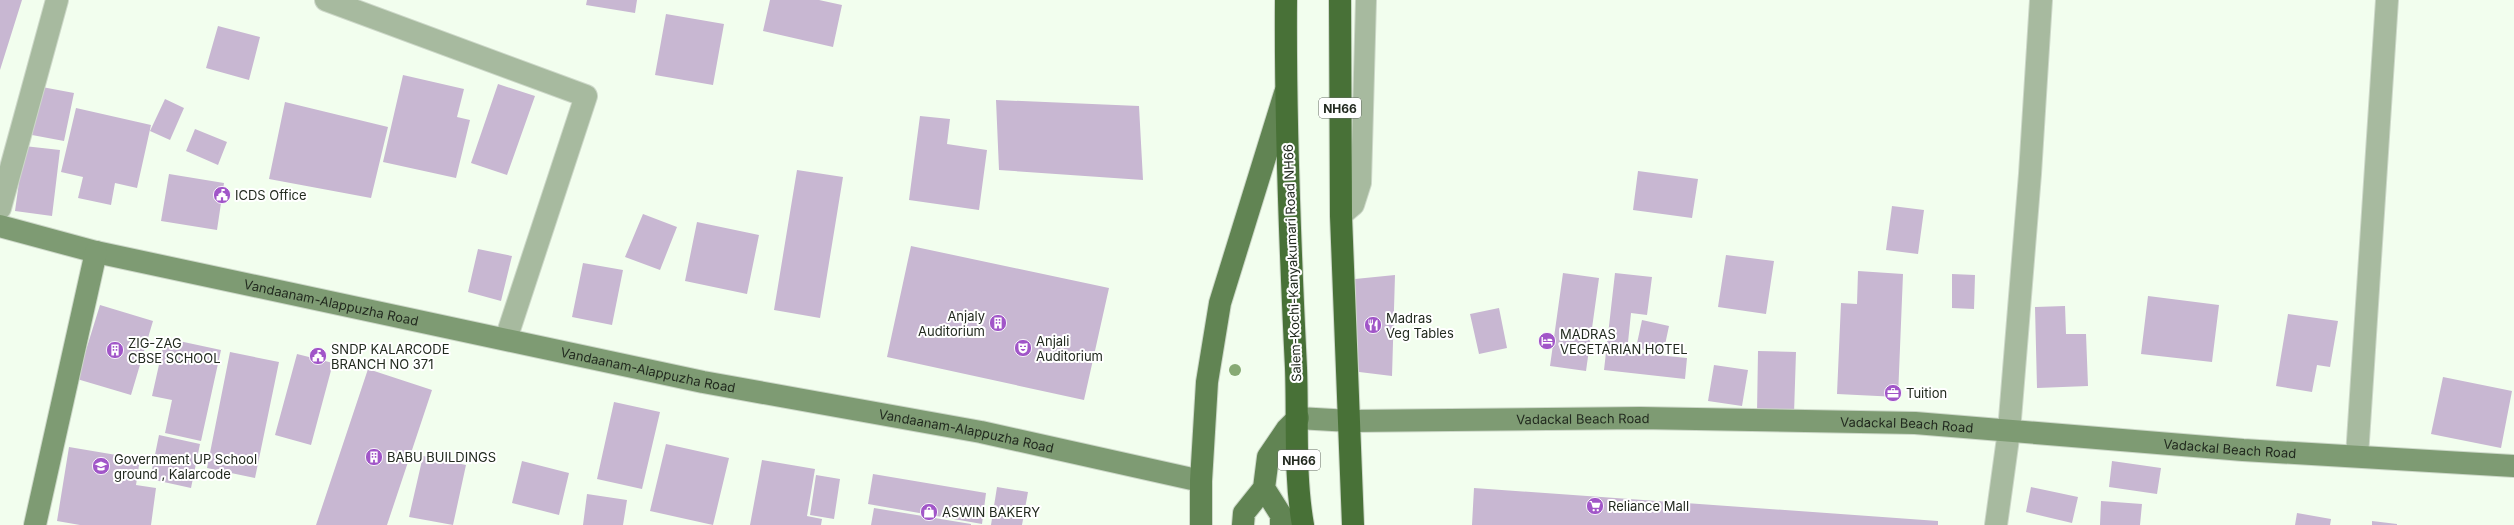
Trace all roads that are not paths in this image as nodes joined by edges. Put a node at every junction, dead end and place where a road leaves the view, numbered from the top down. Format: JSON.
{"nodes":[{"id":1,"x":56,"y":0,"type":"edge"},
{"id":2,"x":326,"y":0,"type":"edge"},
{"id":3,"x":1286,"y":0,"type":"edge"},
{"id":4,"x":1340,"y":0,"type":"edge"},
{"id":5,"x":1366,"y":0,"type":"edge"},
{"id":6,"x":2041,"y":0,"type":"edge"},
{"id":7,"x":2387,"y":0,"type":"edge"},
{"id":8,"x":1286,"y":92,"type":"junction"},
{"id":9,"x":0,"y":208,"type":"edge"},
{"id":10,"x":1341,"y":216,"type":"junction"},
{"id":11,"x":0,"y":226,"type":"edge"},
{"id":12,"x":96,"y":252,"type":"junction"},
{"id":13,"x":506,"y":339,"type":"junction"},
{"id":14,"x":1298,"y":418,"type":"junction"},
{"id":15,"x":1350,"y":421,"type":"junction"},
{"id":16,"x":2009,"y":431,"type":"junction"},
{"id":17,"x":2357,"y":456,"type":"junction"},
{"id":18,"x":2514,"y":466,"type":"edge"},
{"id":19,"x":1201,"y":481,"type":"junction"},
{"id":20,"x":1264,"y":488,"type":"junction"},
{"id":21,"x":35,"y":525,"type":"edge"},
{"id":22,"x":1201,"y":525,"type":"edge"},
{"id":23,"x":1243,"y":525,"type":"edge"},
{"id":24,"x":1281,"y":525,"type":"edge"},
{"id":25,"x":1303,"y":525,"type":"edge"},
{"id":26,"x":1353,"y":525,"type":"edge"},
{"id":27,"x":1996,"y":525,"type":"edge"}],
"edges":[{"from":1,"to":9,"type":"street"},
{"from":2,"to":13,"type":"street"},
{"from":3,"to":8,"type":"highway","name":"Salem-Kochi-Kanyakumari Road NH66","number":"NH66"},
{"from":4,"to":10,"type":"highway","number":"NH66"},
{"from":5,"to":10,"type":"lane"},
{"from":6,"to":16,"type":"street"},
{"from":7,"to":17,"type":"street"},
{"from":8,"to":14,"type":"highway","name":"Salem-Kochi-Kanyakumari Road NH66","number":"NH66"},
{"from":8,"to":19,"type":"main road"},
{"from":10,"to":15,"type":"highway","number":"NH66"},
{"from":11,"to":12,"type":"main road","name":"Vandaanam-Alappuzha Road"},
{"from":12,"to":13,"type":"main road","name":"Vandaanam-Alappuzha Road"},
{"from":12,"to":21,"type":"main road"},
{"from":13,"to":19,"type":"main road","name":"Vandaanam-Alappuzha Road"},
{"from":14,"to":15,"type":"main road","name":"Vadackal Beach Road"},
{"from":14,"to":20,"type":"main road","name":"NH66"},
{"from":14,"to":25,"type":"highway","name":"Salem-Kochi-Kanyakumari Road NH66","number":"NH66"},
{"from":15,"to":16,"type":"main road","name":"Vadackal Beach Road"},
{"from":15,"to":26,"type":"highway","number":"NH66"},
{"from":16,"to":17,"type":"main road","name":"Vadackal Beach Road"},
{"from":16,"to":27,"type":"street"},
{"from":17,"to":18,"type":"main road","name":"Vadackal Beach Road"},
{"from":19,"to":22,"type":"main road"},
{"from":20,"to":23,"type":"main road"},
{"from":20,"to":24,"type":"main road"}]}
